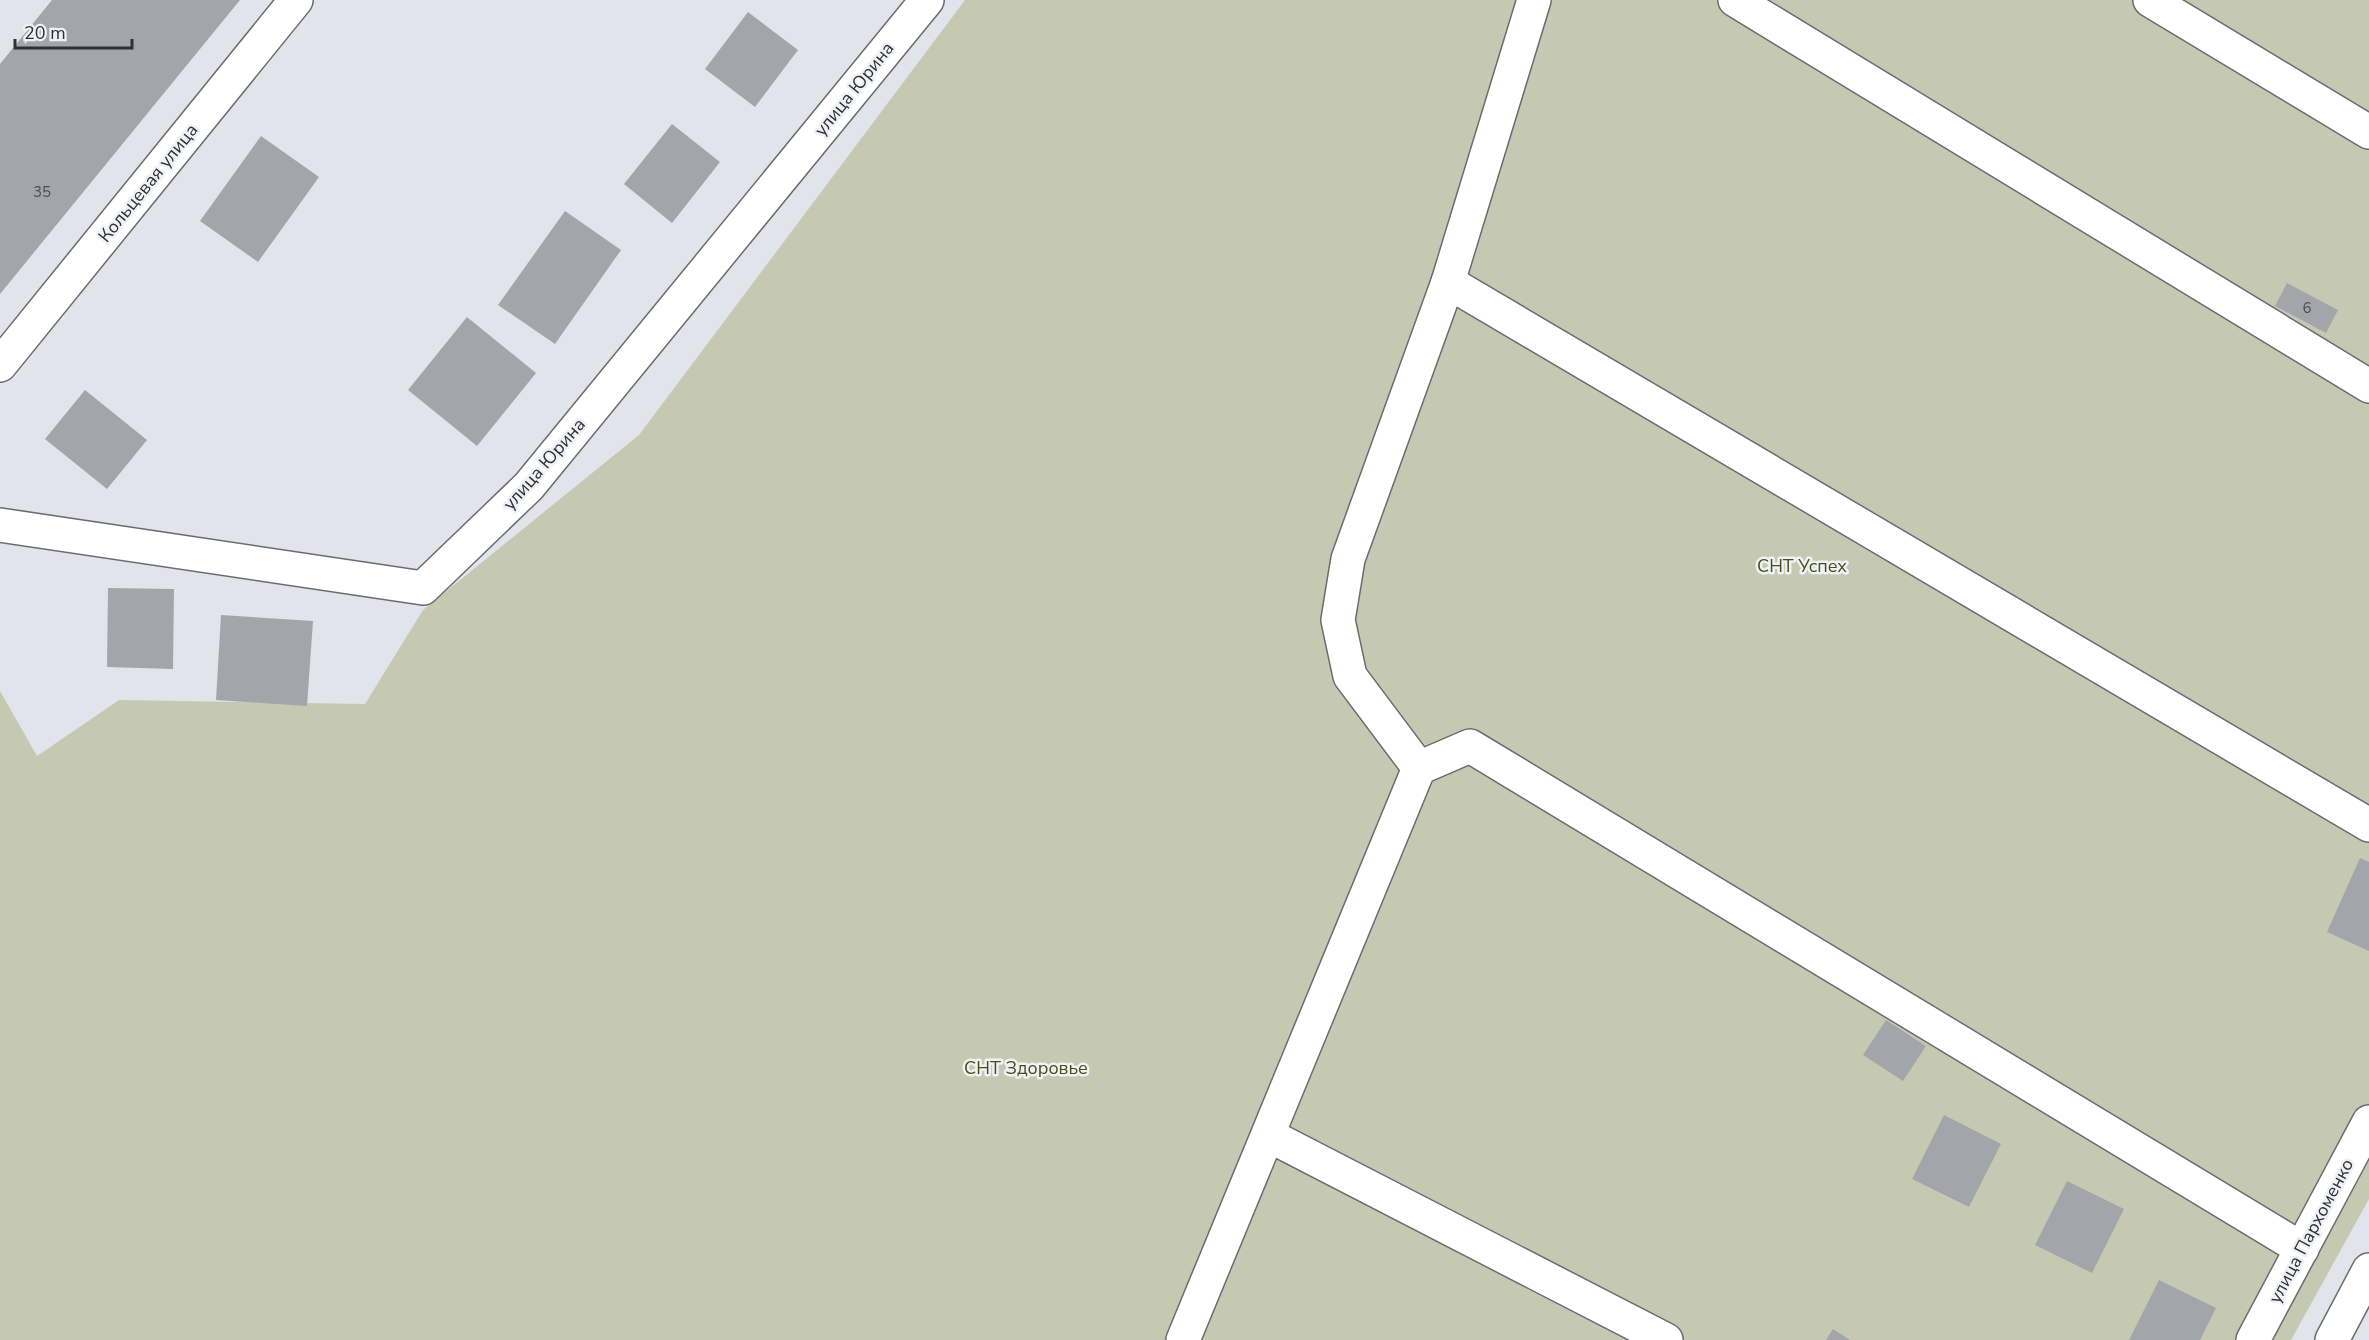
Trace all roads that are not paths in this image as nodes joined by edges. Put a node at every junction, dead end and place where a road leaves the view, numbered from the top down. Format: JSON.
{"nodes":[{"id":1,"x":296,"y":0,"type":"edge"},
{"id":2,"x":927,"y":0,"type":"edge"},
{"id":3,"x":1534,"y":0,"type":"edge"},
{"id":4,"x":1735,"y":0,"type":"edge"},
{"id":5,"x":2150,"y":0,"type":"edge"},
{"id":6,"x":2369,"y":132,"type":"edge"},
{"id":7,"x":1448,"y":282,"type":"junction"},
{"id":8,"x":0,"y":365,"type":"edge"},
{"id":9,"x":2369,"y":386,"type":"edge"},
{"id":10,"x":0,"y":525,"type":"edge"},
{"id":11,"x":1419,"y":768,"type":"junction"},
{"id":12,"x":2369,"y":825,"type":"edge"},
{"id":13,"x":2369,"y":1122,"type":"edge"},
{"id":14,"x":1268,"y":1135,"type":"junction"},
{"id":15,"x":2302,"y":1249,"type":"junction"},
{"id":16,"x":2369,"y":1270,"type":"edge"},
{"id":17,"x":1184,"y":1340,"type":"edge"},
{"id":18,"x":1666,"y":1340,"type":"edge"},
{"id":19,"x":2253,"y":1340,"type":"edge"},
{"id":20,"x":2332,"y":1340,"type":"edge"}],
"edges":[{"from":1,"to":8,"type":"street","name":"Кольцевая улица"},
{"from":2,"to":10,"type":"street","name":"улица Юрина"},
{"from":3,"to":7,"type":"street"},
{"from":4,"to":9,"type":"street"},
{"from":5,"to":6,"type":"street"},
{"from":7,"to":11,"type":"street"},
{"from":7,"to":12,"type":"street"},
{"from":11,"to":14,"type":"street"},
{"from":11,"to":15,"type":"street"},
{"from":13,"to":15,"type":"street","name":"улица Пархоменко"},
{"from":14,"to":17,"type":"street"},
{"from":14,"to":18,"type":"street"},
{"from":15,"to":19,"type":"street","name":"улица Пархоменко"},
{"from":16,"to":20,"type":"street"}]}
